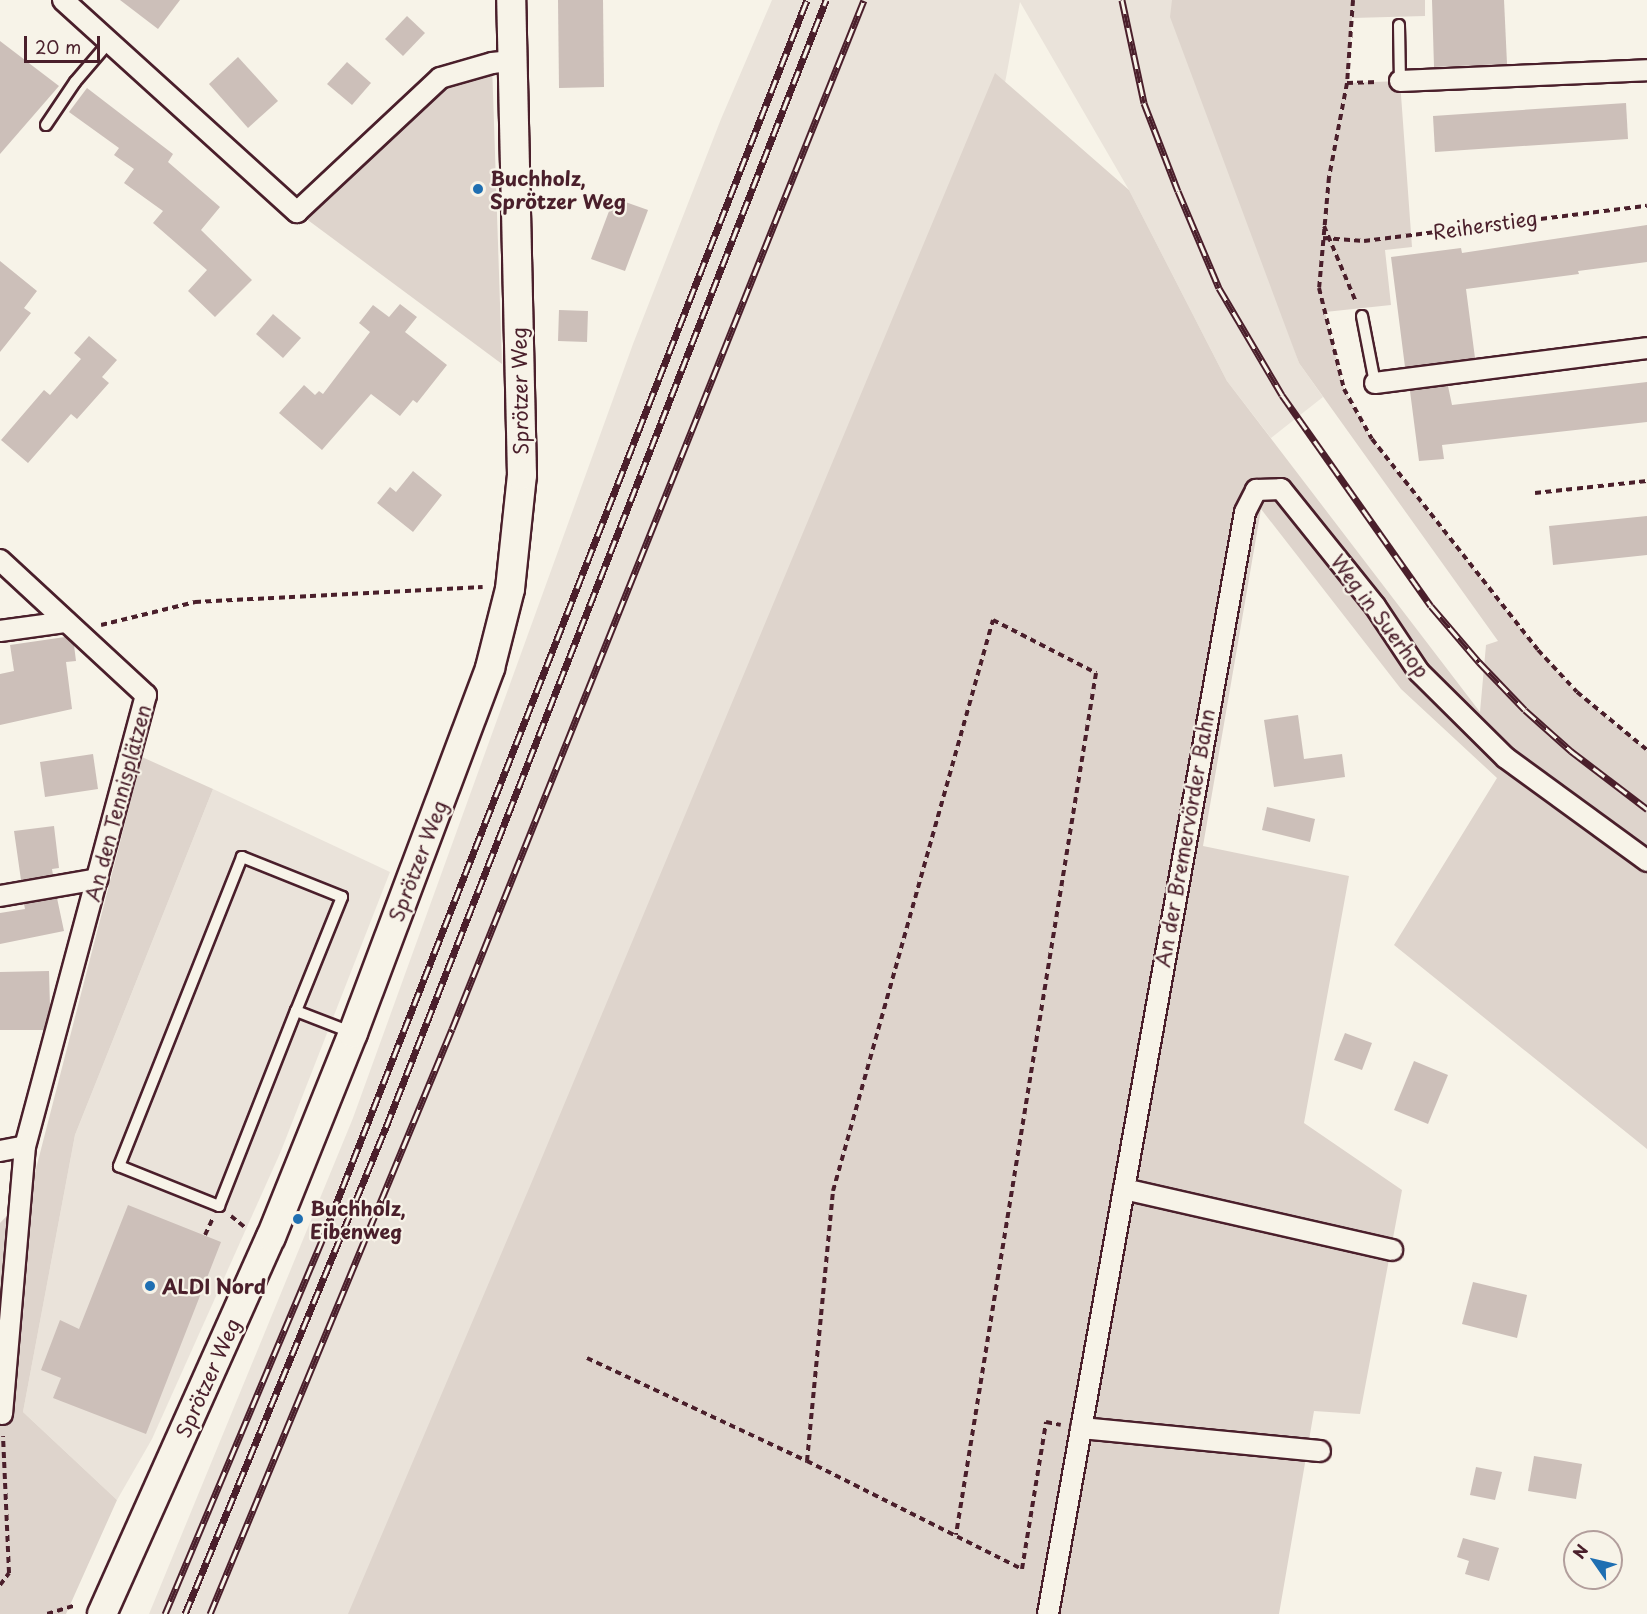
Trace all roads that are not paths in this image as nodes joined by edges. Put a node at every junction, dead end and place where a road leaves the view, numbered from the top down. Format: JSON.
{"nodes":[{"id":1,"x":63,"y":0,"type":"edge"},
{"id":2,"x":511,"y":0,"type":"edge"},
{"id":3,"x":1399,"y":25,"type":"dead end"},
{"id":4,"x":110,"y":41,"type":"junction"},
{"id":5,"x":512,"y":61,"type":"junction"},
{"id":6,"x":1647,"y":70,"type":"edge"},
{"id":7,"x":1400,"y":81,"type":"joint"},
{"id":8,"x":46,"y":125,"type":"dead end"},
{"id":9,"x":1362,"y":316,"type":"road end"},
{"id":10,"x":1647,"y":348,"type":"edge"},
{"id":11,"x":1375,"y":383,"type":"joint"},
{"id":12,"x":1256,"y":490,"type":"joint"},
{"id":13,"x":0,"y":560,"type":"edge"},
{"id":14,"x":72,"y":626,"type":"junction"},
{"id":15,"x":0,"y":631,"type":"edge"},
{"id":16,"x":1647,"y":861,"type":"edge"},
{"id":17,"x":98,"y":879,"type":"junction"},
{"id":18,"x":0,"y":896,"type":"edge"},
{"id":19,"x":297,"y":1011,"type":"junction"},
{"id":20,"x":353,"y":1033,"type":"junction"},
{"id":21,"x":25,"y":1146,"type":"junction"},
{"id":22,"x":0,"y":1151,"type":"edge"},
{"id":23,"x":1124,"y":1189,"type":"junction"},
{"id":24,"x":1392,"y":1250,"type":"dead end"},
{"id":25,"x":2,"y":1414,"type":"road end"},
{"id":26,"x":1081,"y":1428,"type":"junction"},
{"id":27,"x":1320,"y":1451,"type":"dead end"},
{"id":28,"x":102,"y":1614,"type":"edge"},
{"id":29,"x":1048,"y":1614,"type":"edge"}],
"edges":[{"from":1,"to":4,"type":"street"},
{"from":2,"to":5,"type":"street","name":"Sprötzer Weg"},
{"from":3,"to":7,"type":"lane"},
{"from":4,"to":5,"type":"street"},
{"from":4,"to":8,"type":"lane"},
{"from":5,"to":20,"type":"street","name":"Sprötzer Weg"},
{"from":6,"to":7,"type":"street"},
{"from":9,"to":11,"type":"lane"},
{"from":10,"to":11,"type":"street"},
{"from":12,"to":16,"type":"street","name":"Weg in Suerhop"},
{"from":12,"to":23,"type":"street","name":"An der Bremervörder Bahn"},
{"from":13,"to":14,"type":"street"},
{"from":14,"to":15,"type":"street"},
{"from":14,"to":17,"type":"street","name":"An den Tennisplätzen"},
{"from":17,"to":18,"type":"street"},
{"from":17,"to":21,"type":"street","name":"An den Tennisplätzen"},
{"from":19,"to":19,"type":"lane"},
{"from":19,"to":20,"type":"lane"},
{"from":20,"to":28,"type":"street","name":"Sprötzer Weg"},
{"from":21,"to":22,"type":"street"},
{"from":21,"to":25,"type":"street","name":"An den Tennisplätzen"},
{"from":23,"to":24,"type":"street"},
{"from":23,"to":26,"type":"street","name":"An der Bremervörder Bahn"},
{"from":26,"to":27,"type":"street"},
{"from":26,"to":29,"type":"street","name":"An der Bremervörder Bahn"}]}
